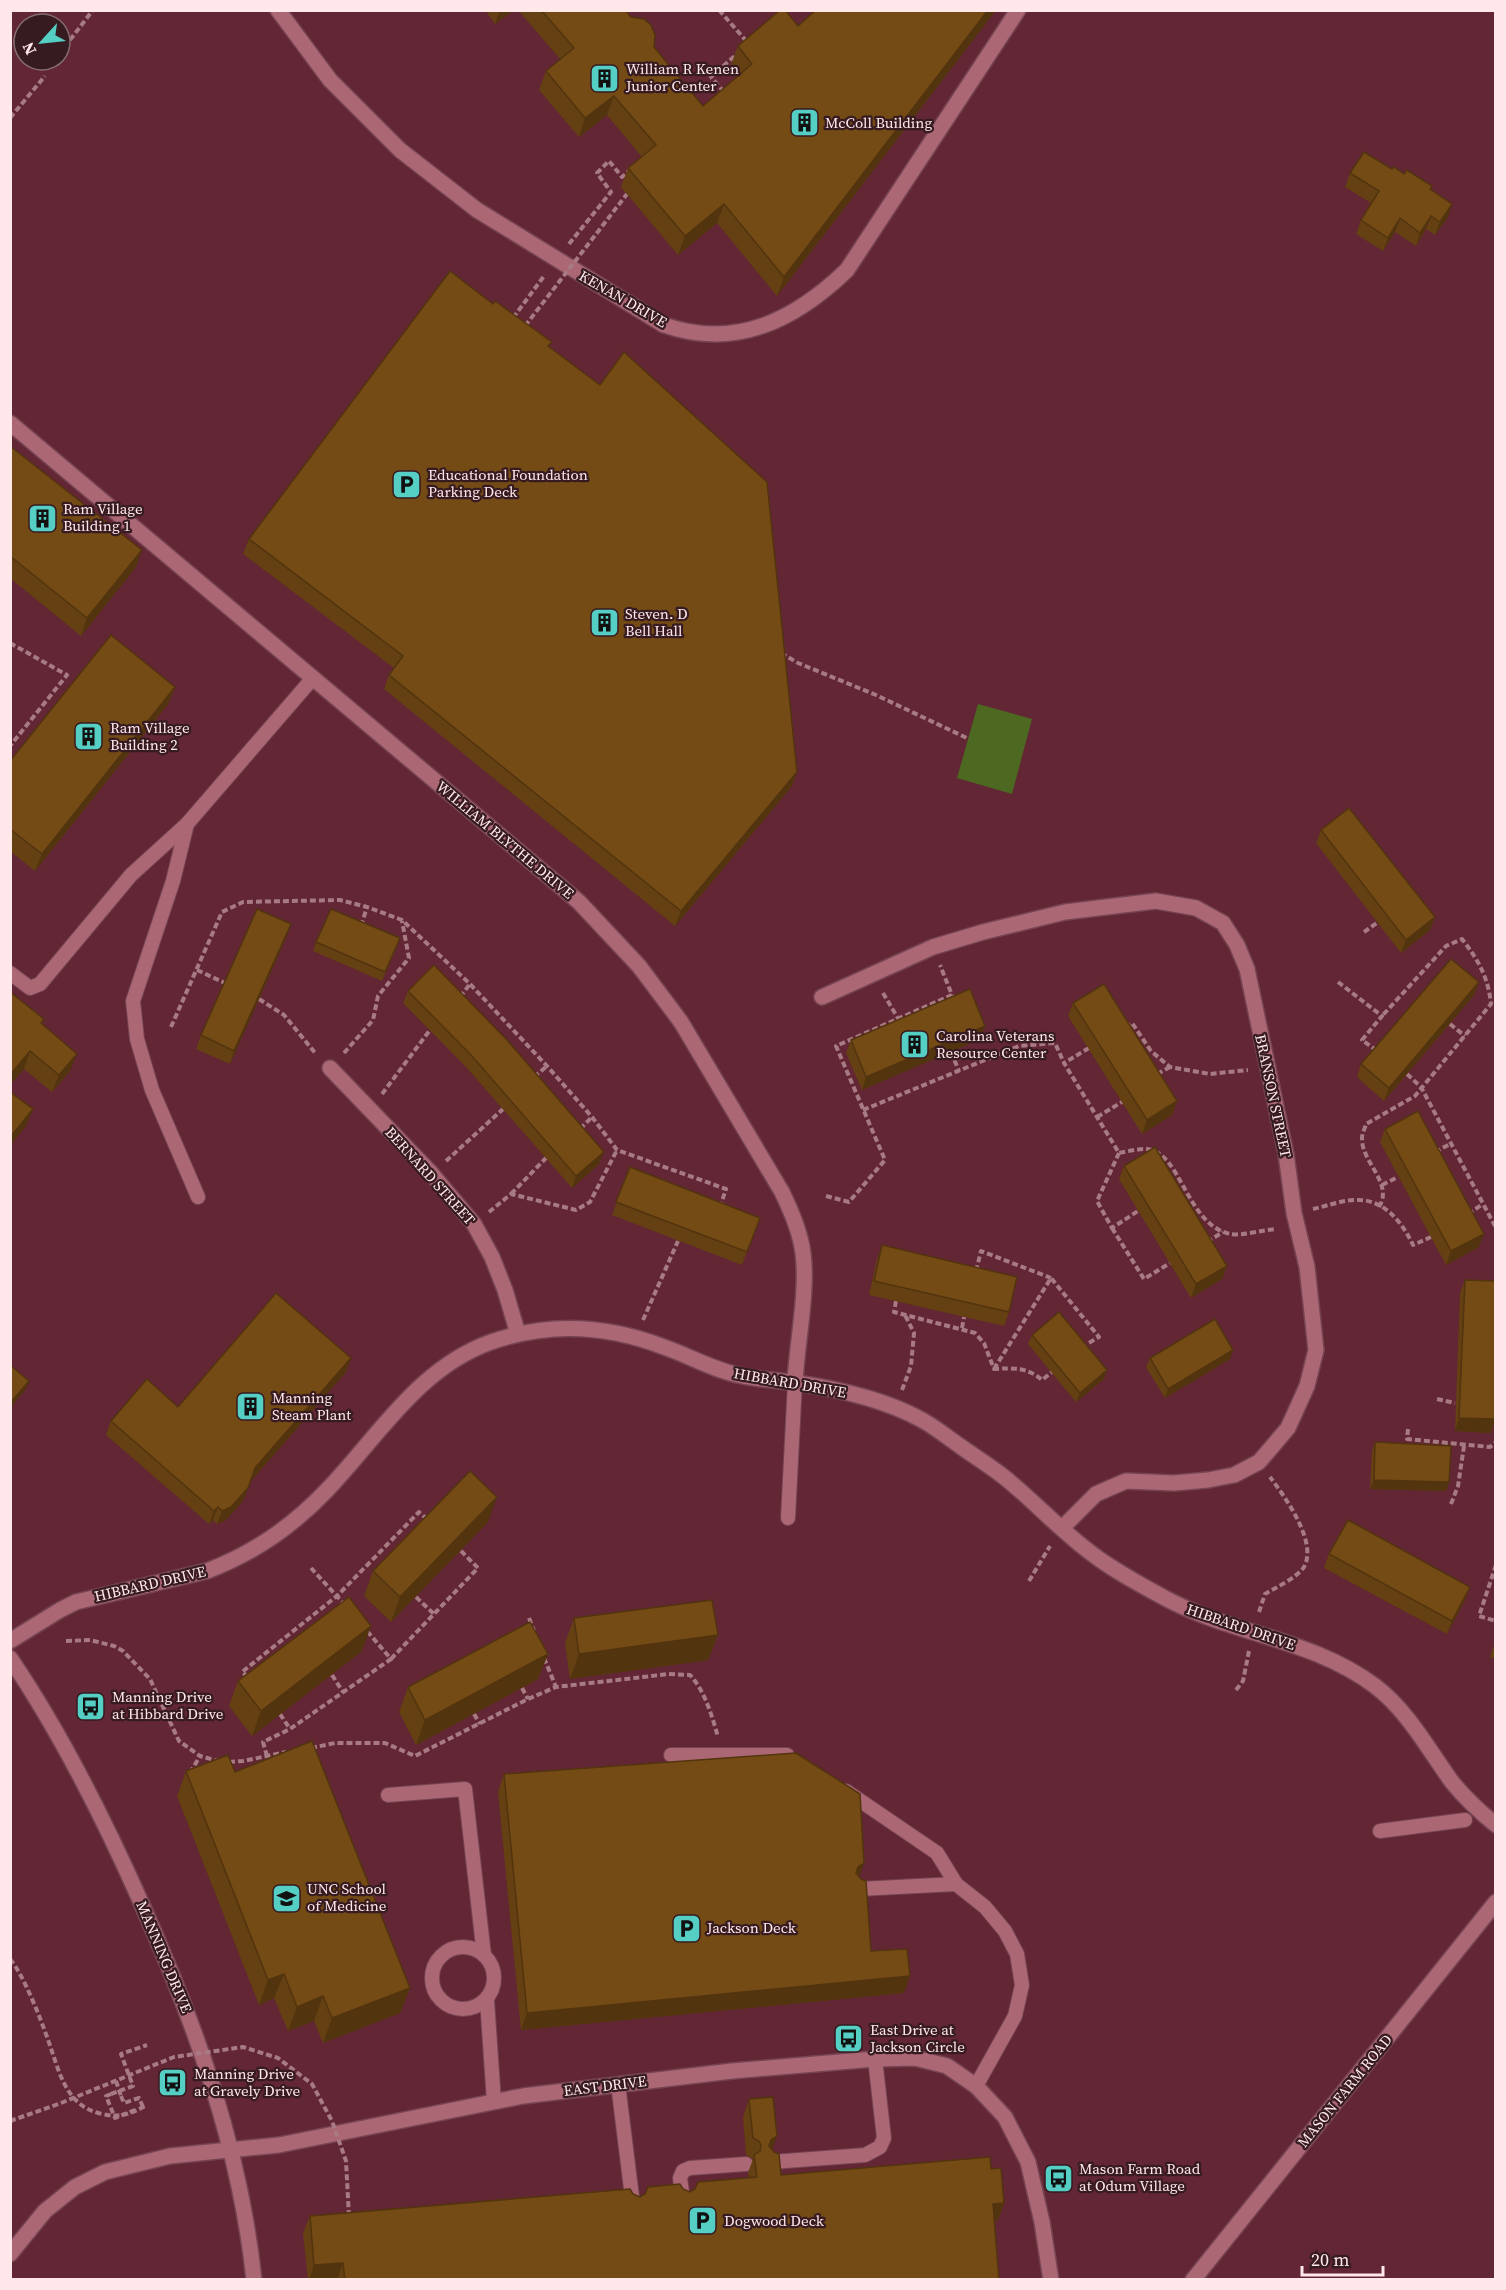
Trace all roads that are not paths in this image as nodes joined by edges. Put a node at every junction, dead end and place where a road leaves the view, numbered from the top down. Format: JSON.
{"nodes":[{"id":1,"x":278,"y":10,"type":"edge"},
{"id":2,"x":1018,"y":10,"type":"edge"},
{"id":3,"x":10,"y":423,"type":"edge"},
{"id":4,"x":313,"y":678,"type":"junction"},
{"id":5,"x":187,"y":824,"type":"junction"},
{"id":6,"x":10,"y":973,"type":"edge"},
{"id":7,"x":822,"y":997,"type":"dead end"},
{"id":8,"x":330,"y":1068,"type":"road end"},
{"id":9,"x":198,"y":1197,"type":"dead end"},
{"id":10,"x":518,"y":1334,"type":"junction"},
{"id":11,"x":795,"y":1382,"type":"junction"},
{"id":12,"x":788,"y":1518,"type":"dead end"},
{"id":13,"x":1062,"y":1528,"type":"junction"},
{"id":14,"x":10,"y":1641,"type":"edge"},
{"id":15,"x":10,"y":1658,"type":"edge"},
{"id":16,"x":671,"y":1755,"type":"dead end"},
{"id":17,"x":800,"y":1760,"type":"edge"},
{"id":18,"x":835,"y":1783,"type":"edge"},
{"id":19,"x":388,"y":1795,"type":"dead end"},
{"id":20,"x":1465,"y":1820,"type":"dead end"},
{"id":21,"x":1496,"y":1825,"type":"edge"},
{"id":22,"x":1380,"y":1830,"type":"dead end"},
{"id":23,"x":956,"y":1884,"type":"junction"},
{"id":24,"x":859,"y":1889,"type":"edge"},
{"id":25,"x":1496,"y":1902,"type":"edge"},
{"id":26,"x":484,"y":1955,"type":"junction"},
{"id":27,"x":487,"y":2000,"type":"junction"},
{"id":28,"x":875,"y":2059,"type":"junction"},
{"id":29,"x":618,"y":2084,"type":"junction"},
{"id":30,"x":976,"y":2086,"type":"junction"},
{"id":31,"x":494,"y":2102,"type":"junction"},
{"id":32,"x":230,"y":2151,"type":"junction"},
{"id":33,"x":772,"y":2162,"type":"edge"},
{"id":34,"x":746,"y":2164,"type":"dead end"},
{"id":35,"x":683,"y":2200,"type":"edge"},
{"id":36,"x":633,"y":2205,"type":"edge"},
{"id":37,"x":10,"y":2254,"type":"edge"},
{"id":38,"x":254,"y":2280,"type":"edge"},
{"id":39,"x":1051,"y":2280,"type":"edge"},
{"id":40,"x":1193,"y":2280,"type":"edge"}],
"edges":[{"from":1,"to":2,"type":"street","name":"KENAN DRIVE"},
{"from":3,"to":4,"type":"street","name":"WILLIAM BLYTHE DRIVE"},
{"from":4,"to":5,"type":"lane"},
{"from":4,"to":11,"type":"street","name":"WILLIAM BLYTHE DRIVE"},
{"from":5,"to":6,"type":"lane"},
{"from":5,"to":9,"type":"lane"},
{"from":7,"to":13,"type":"street","name":"BRANSON STREET"},
{"from":8,"to":10,"type":"street","name":"BERNARD STREET"},
{"from":10,"to":11,"type":"street","name":"HIBBARD DRIVE"},
{"from":10,"to":14,"type":"street","name":"HIBBARD DRIVE"},
{"from":11,"to":12,"type":"lane"},
{"from":11,"to":13,"type":"street","name":"HIBBARD DRIVE"},
{"from":13,"to":21,"type":"street","name":"HIBBARD DRIVE"},
{"from":15,"to":32,"type":"street","name":"MANNING DRIVE"},
{"from":16,"to":17,"type":"lane"},
{"from":18,"to":23,"type":"lane"},
{"from":19,"to":26,"type":"lane"},
{"from":20,"to":22,"type":"lane"},
{"from":23,"to":24,"type":"lane"},
{"from":23,"to":30,"type":"lane"},
{"from":25,"to":40,"type":"street","name":"MASON FARM ROAD"},
{"from":26,"to":27,"type":"lane"},
{"from":26,"to":27,"type":"lane"},
{"from":27,"to":31,"type":"lane"},
{"from":28,"to":29,"type":"street","name":"EAST DRIVE"},
{"from":28,"to":30,"type":"street","name":"EAST DRIVE"},
{"from":28,"to":33,"type":"lane"},
{"from":29,"to":31,"type":"street","name":"EAST DRIVE"},
{"from":29,"to":36,"type":"lane"},
{"from":30,"to":39,"type":"street","name":"EAST DRIVE"},
{"from":31,"to":32,"type":"street","name":"EAST DRIVE"},
{"from":32,"to":37,"type":"street","name":"EAST DRIVE"},
{"from":32,"to":38,"type":"street","name":"MANNING DRIVE"},
{"from":34,"to":35,"type":"lane"}]}
